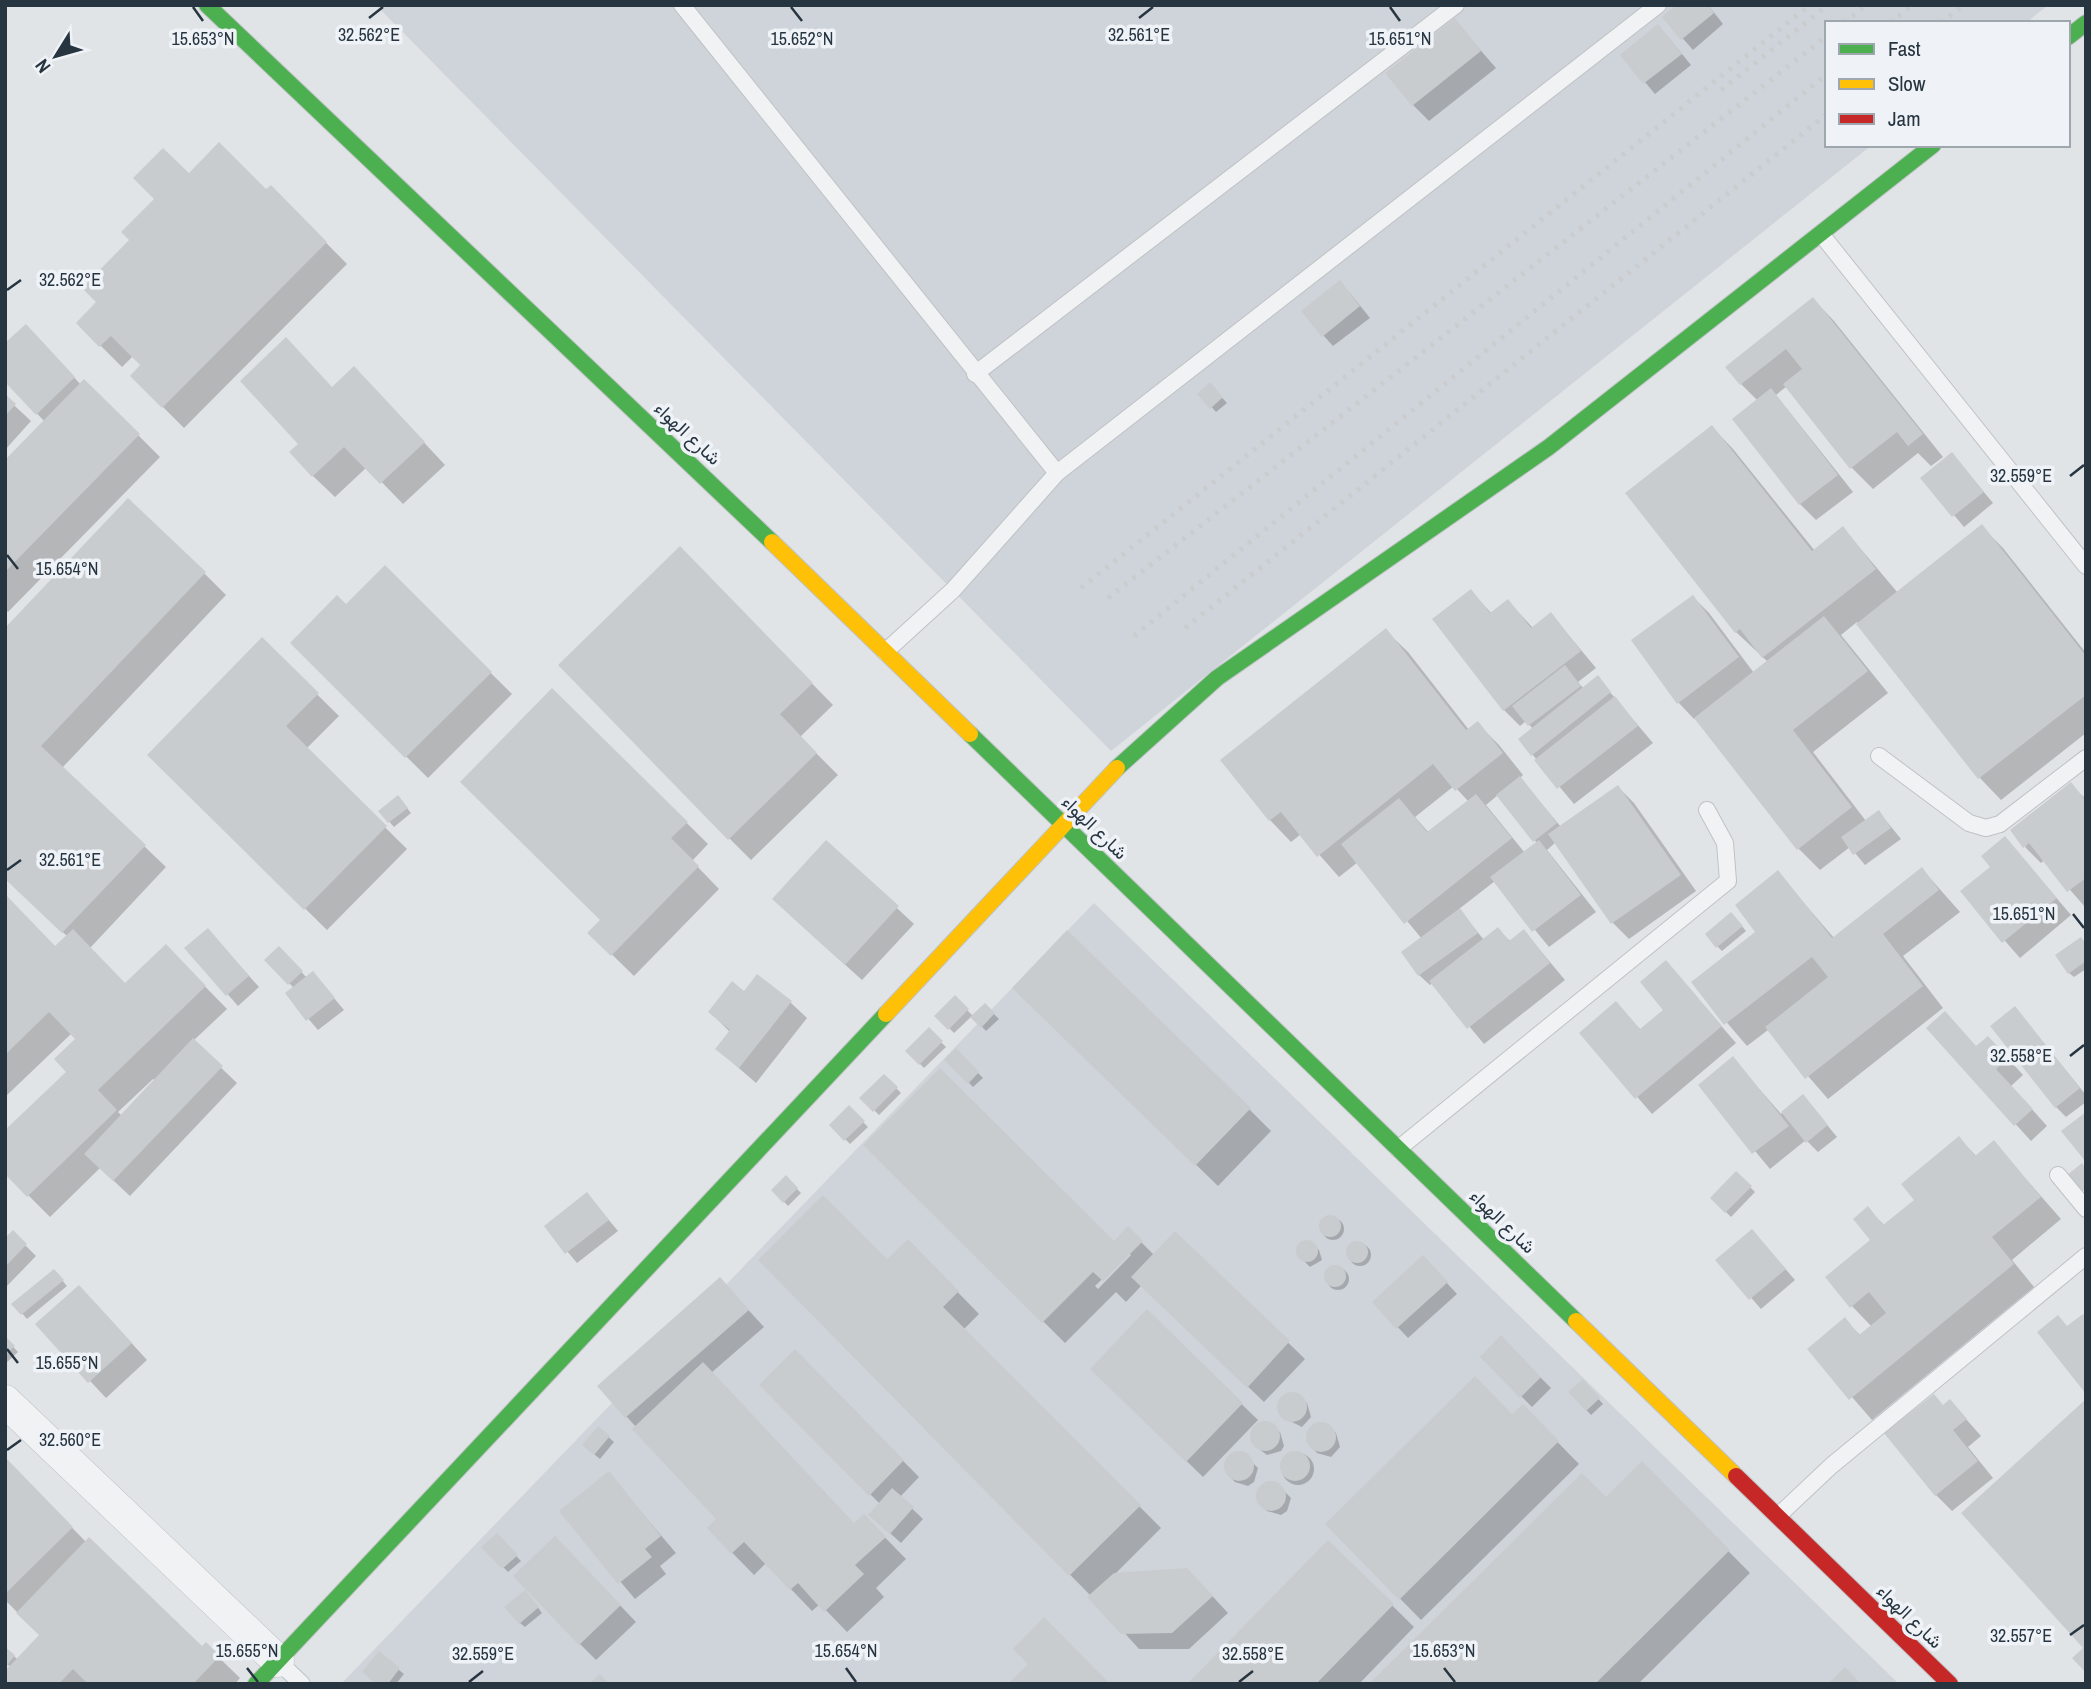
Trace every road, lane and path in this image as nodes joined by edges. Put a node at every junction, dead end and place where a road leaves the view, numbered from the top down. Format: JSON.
{"nodes":[{"id":1,"x":207,"y":5,"type":"edge"},
{"id":2,"x":682,"y":5,"type":"edge"},
{"id":3,"x":1457,"y":5,"type":"edge"},
{"id":4,"x":1658,"y":5,"type":"edge"},
{"id":5,"x":2086,"y":23,"type":"edge"},
{"id":6,"x":2070,"y":35,"type":"edge"},
{"id":7,"x":1930,"y":147,"type":"edge"},
{"id":8,"x":1821,"y":234,"type":"junction"},
{"id":9,"x":975,"y":374,"type":"junction"},
{"id":10,"x":1056,"y":472,"type":"junction"},
{"id":11,"x":2086,"y":566,"type":"edge"},
{"id":12,"x":885,"y":652,"type":"junction"},
{"id":13,"x":1879,"y":756,"type":"dead end"},
{"id":14,"x":2086,"y":758,"type":"edge"},
{"id":15,"x":1707,"y":810,"type":"dead end"},
{"id":16,"x":1064,"y":827,"type":"junction"},
{"id":17,"x":1398,"y":1149,"type":"junction"},
{"id":18,"x":2058,"y":1175,"type":"dead end"},
{"id":19,"x":2086,"y":1209,"type":"edge"},
{"id":20,"x":2086,"y":1256,"type":"edge"},
{"id":21,"x":5,"y":1401,"type":"edge"},
{"id":22,"x":1777,"y":1516,"type":"junction"},
{"id":23,"x":278,"y":1661,"type":"junction"},
{"id":24,"x":256,"y":1684,"type":"edge"},
{"id":25,"x":302,"y":1684,"type":"edge"},
{"id":26,"x":1950,"y":1684,"type":"edge"}],
"edges":[{"from":1,"to":12,"type":"street","name":"شارع الهواء"},
{"from":2,"to":9,"type":"lane"},
{"from":3,"to":9,"type":"lane"},
{"from":4,"to":10,"type":"lane"},
{"from":5,"to":6,"type":"street"},
{"from":7,"to":8,"type":"street"},
{"from":8,"to":11,"type":"lane"},
{"from":8,"to":16,"type":"street"},
{"from":9,"to":10,"type":"lane"},
{"from":10,"to":12,"type":"lane"},
{"from":12,"to":16,"type":"street","name":"شارع الهواء"},
{"from":13,"to":14,"type":"lane"},
{"from":15,"to":17,"type":"lane"},
{"from":16,"to":17,"type":"street","name":"شارع الهواء"},
{"from":16,"to":23,"type":"street"},
{"from":17,"to":22,"type":"street","name":"شارع الهواء"},
{"from":18,"to":19,"type":"lane"},
{"from":20,"to":22,"type":"lane"},
{"from":21,"to":23,"type":"street"},
{"from":22,"to":26,"type":"street","name":"شارع الهواء"},
{"from":23,"to":24,"type":"street"},
{"from":23,"to":25,"type":"lane"}]}
